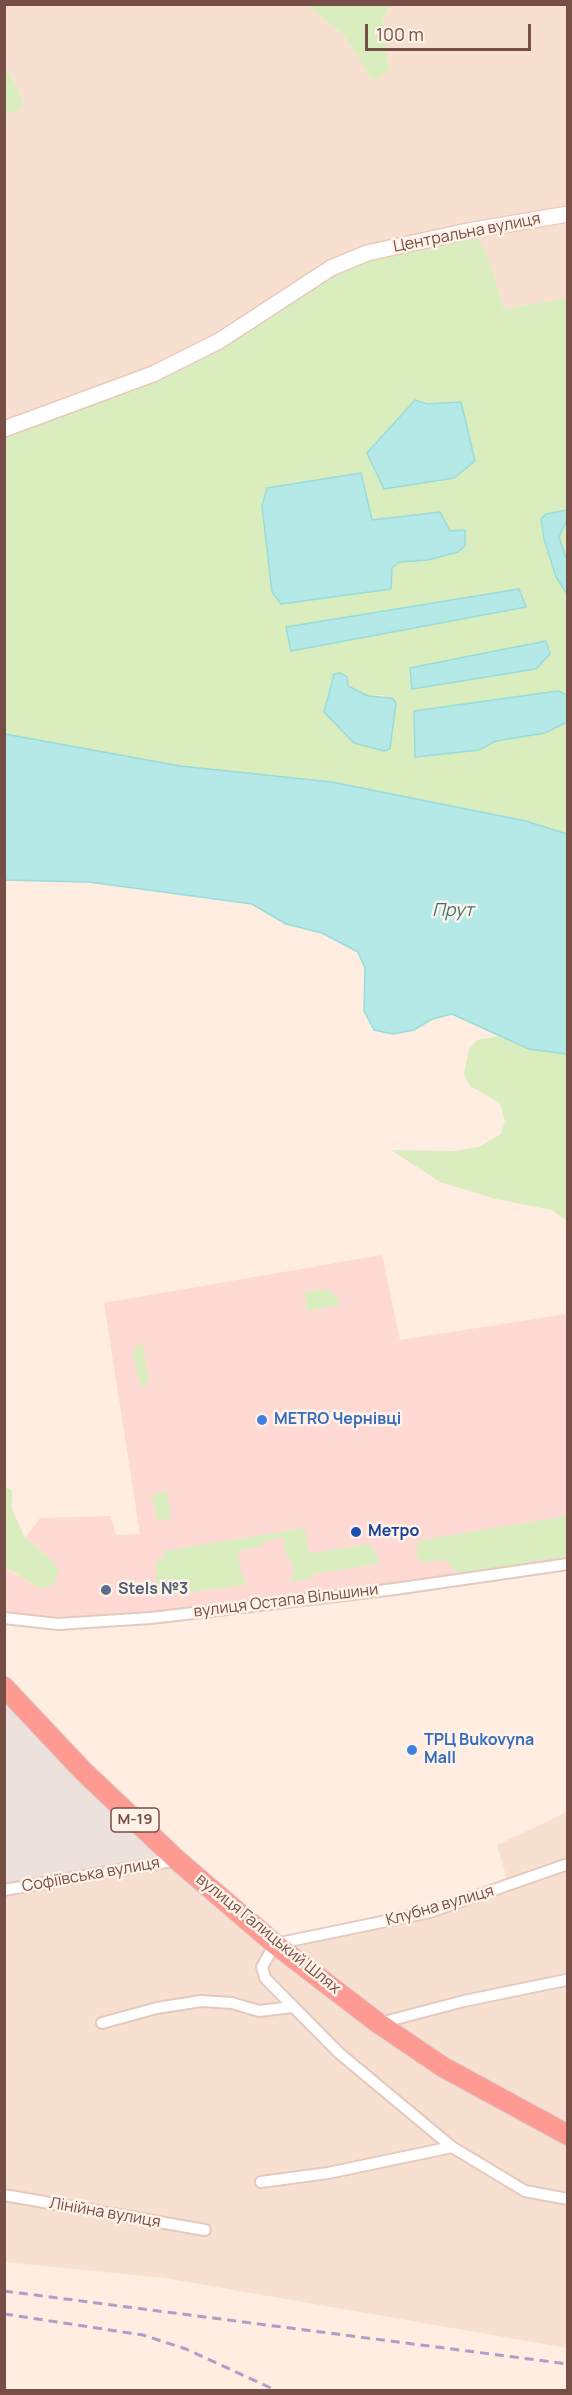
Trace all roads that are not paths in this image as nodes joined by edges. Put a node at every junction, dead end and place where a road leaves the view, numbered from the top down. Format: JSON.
{"nodes":[{"id":1,"x":567,"y":214,"type":"edge"},
{"id":2,"x":4,"y":429,"type":"edge"},
{"id":3,"x":567,"y":1564,"type":"edge"},
{"id":4,"x":4,"y":1618,"type":"edge"},
{"id":5,"x":4,"y":1687,"type":"edge"},
{"id":6,"x":177,"y":1860,"type":"junction"},
{"id":7,"x":567,"y":1864,"type":"edge"},
{"id":8,"x":4,"y":1890,"type":"edge"},
{"id":9,"x":275,"y":1944,"type":"junction"},
{"id":10,"x":566,"y":1980,"type":"edge"},
{"id":11,"x":292,"y":2007,"type":"junction"},
{"id":12,"x":102,"y":2023,"type":"dead end"},
{"id":13,"x":378,"y":2023,"type":"junction"},
{"id":14,"x":567,"y":2135,"type":"edge"},
{"id":15,"x":452,"y":2146,"type":"junction"},
{"id":16,"x":261,"y":2182,"type":"dead end"},
{"id":17,"x":4,"y":2195,"type":"edge"},
{"id":18,"x":567,"y":2199,"type":"edge"},
{"id":19,"x":205,"y":2230,"type":"dead end"}],
"edges":[{"from":1,"to":2,"type":"main road","name":"Центральна вулиця"},
{"from":3,"to":4,"type":"street","name":"вулиця Остапа Вільшини"},
{"from":5,"to":6,"type":"highway","name":"вулиця Галицький Шлях","number":"М-19"},
{"from":6,"to":8,"type":"street","name":"Софіївська вулиця"},
{"from":6,"to":9,"type":"highway","name":"вулиця Галицький Шлях","number":"М-19"},
{"from":7,"to":9,"type":"street","name":"Клубна вулиця"},
{"from":9,"to":11,"type":"street"},
{"from":9,"to":13,"type":"highway","name":"вулиця Галицький Шлях","number":"М-19"},
{"from":10,"to":13,"type":"street"},
{"from":11,"to":12,"type":"street"},
{"from":11,"to":15,"type":"street"},
{"from":13,"to":14,"type":"highway","name":"вулиця Галицький Шлях","number":"М-19"},
{"from":15,"to":16,"type":"street"},
{"from":15,"to":18,"type":"street"},
{"from":17,"to":19,"type":"street","name":"Лінійна вулиця"}]}
